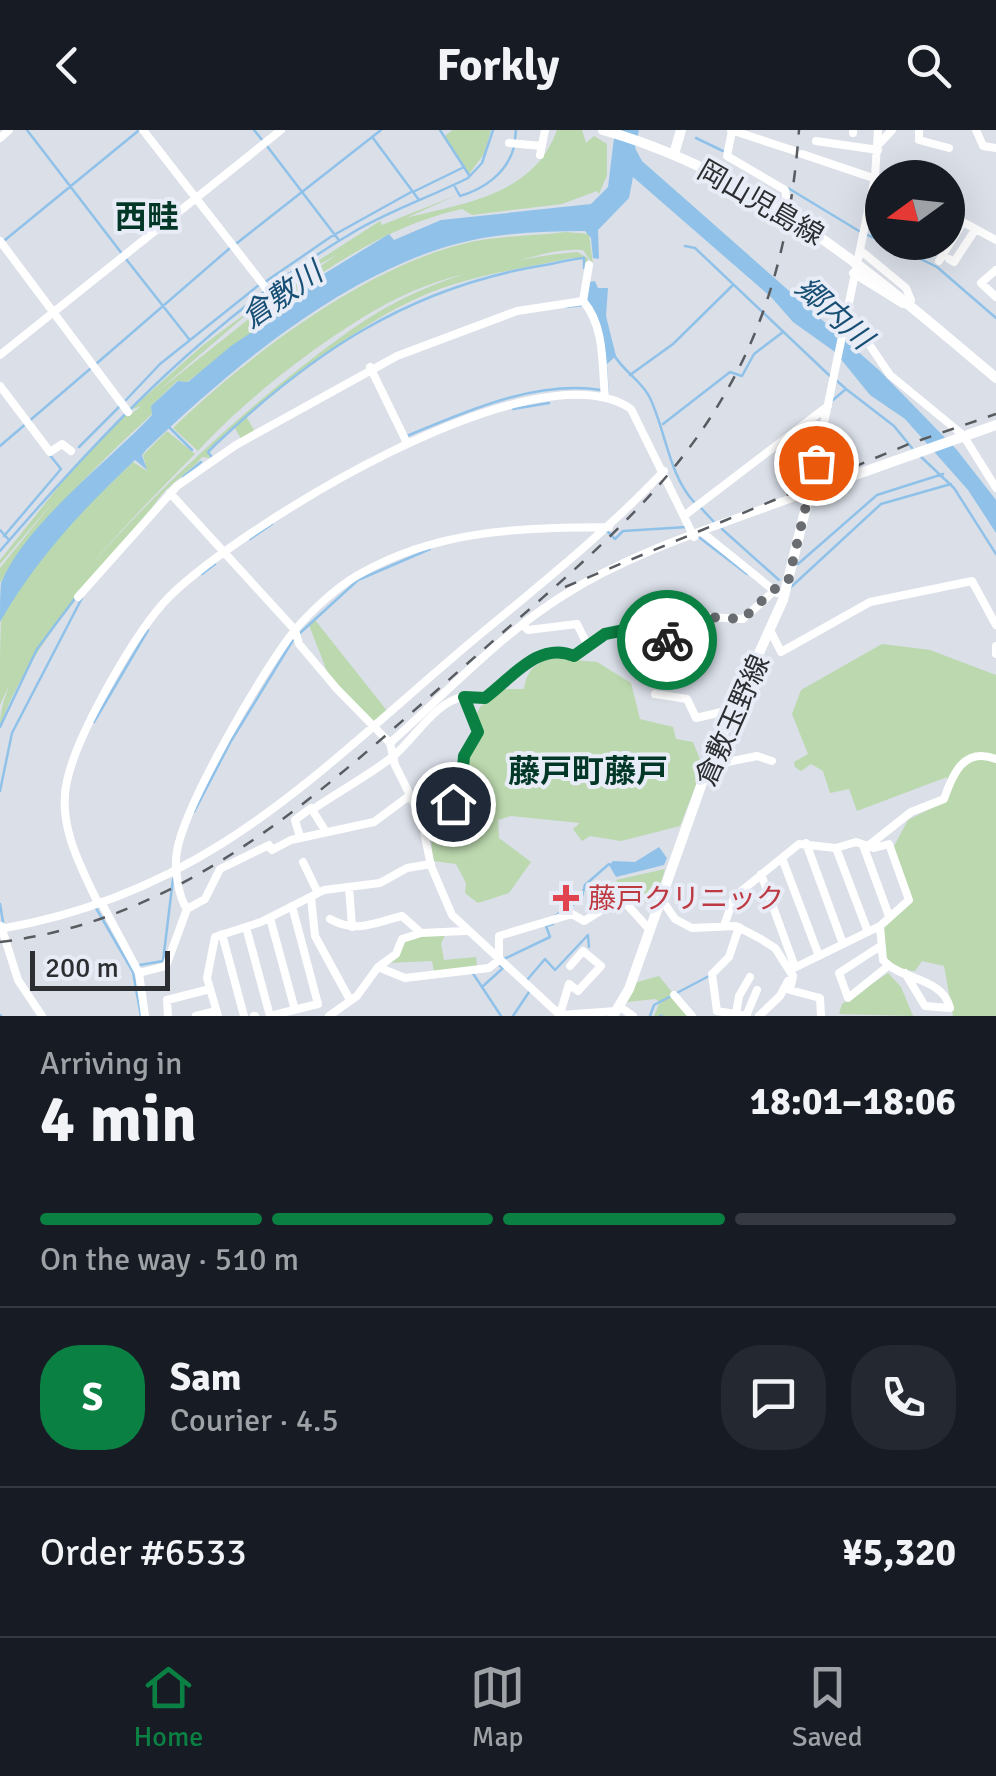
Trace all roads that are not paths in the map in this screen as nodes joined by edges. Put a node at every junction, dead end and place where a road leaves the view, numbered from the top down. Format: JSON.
{"nodes":[{"id":1,"x":9,"y":130,"type":"edge"},
{"id":2,"x":143,"y":130,"type":"edge"},
{"id":3,"x":282,"y":130,"type":"edge"},
{"id":4,"x":510,"y":130,"type":"edge"},
{"id":5,"x":545,"y":130,"type":"edge"},
{"id":6,"x":603,"y":130,"type":"edge"},
{"id":7,"x":624,"y":130,"type":"edge"},
{"id":8,"x":681,"y":130,"type":"edge"},
{"id":9,"x":731,"y":130,"type":"edge"},
{"id":10,"x":771,"y":130,"type":"edge"},
{"id":11,"x":878,"y":130,"type":"edge"},
{"id":12,"x":892,"y":130,"type":"edge"},
{"id":13,"x":976,"y":130,"type":"edge"},
{"id":14,"x":918,"y":134,"type":"edge"},
{"id":15,"x":0,"y":138,"type":"edge"},
{"id":16,"x":816,"y":141,"type":"dead end"},
{"id":17,"x":769,"y":144,"type":"junction"},
{"id":18,"x":879,"y":146,"type":"junction"},
{"id":19,"x":910,"y":147,"type":"dead end"},
{"id":20,"x":949,"y":148,"type":"dead end"},
{"id":21,"x":996,"y":148,"type":"edge"},
{"id":22,"x":671,"y":150,"type":"junction"},
{"id":23,"x":879,"y":160,"type":"edge"},
{"id":24,"x":865,"y":174,"type":"edge"},
{"id":25,"x":786,"y":196,"type":"dead end"},
{"id":26,"x":197,"y":201,"type":"junction"},
{"id":27,"x":965,"y":223,"type":"edge"},
{"id":28,"x":976,"y":230,"type":"junction"},
{"id":29,"x":865,"y":231,"type":"edge"},
{"id":30,"x":996,"y":240,"type":"edge"},
{"id":31,"x":1,"y":242,"type":"edge"},
{"id":32,"x":965,"y":246,"type":"edge"},
{"id":33,"x":860,"y":250,"type":"junction"},
{"id":34,"x":590,"y":265,"type":"dead end"},
{"id":35,"x":996,"y":270,"type":"edge"},
{"id":36,"x":853,"y":274,"type":"junction"},
{"id":37,"x":268,"y":290,"type":"dead end"},
{"id":38,"x":996,"y":297,"type":"edge"},
{"id":39,"x":909,"y":302,"type":"junction"},
{"id":40,"x":584,"y":303,"type":"junction"},
{"id":41,"x":845,"y":309,"type":"junction"},
{"id":42,"x":55,"y":314,"type":"junction"},
{"id":43,"x":0,"y":355,"type":"edge"},
{"id":44,"x":372,"y":370,"type":"junction"},
{"id":45,"x":996,"y":374,"type":"edge"},
{"id":46,"x":0,"y":386,"type":"edge"},
{"id":47,"x":606,"y":395,"type":"junction"},
{"id":48,"x":828,"y":406,"type":"junction"},
{"id":49,"x":124,"y":408,"type":"dead end"},
{"id":50,"x":996,"y":425,"type":"edge"},
{"id":51,"x":960,"y":434,"type":"junction"},
{"id":52,"x":407,"y":444,"type":"junction"},
{"id":53,"x":71,"y":451,"type":"dead end"},
{"id":54,"x":996,"y":462,"type":"edge"},
{"id":55,"x":982,"y":463,"type":"junction"},
{"id":56,"x":664,"y":471,"type":"junction"},
{"id":57,"x":996,"y":488,"type":"edge"},
{"id":58,"x":810,"y":492,"type":"junction"},
{"id":59,"x":171,"y":494,"type":"junction"},
{"id":60,"x":686,"y":515,"type":"junction"},
{"id":61,"x":609,"y":527,"type":"junction"},
{"id":62,"x":699,"y":535,"type":"junction"},
{"id":63,"x":224,"y":554,"type":"junction"},
{"id":64,"x":778,"y":591,"type":"junction"},
{"id":65,"x":78,"y":597,"type":"dead end"},
{"id":66,"x":996,"y":625,"type":"edge"},
{"id":67,"x":523,"y":626,"type":"junction"},
{"id":68,"x":296,"y":630,"type":"junction"},
{"id":69,"x":772,"y":632,"type":"junction"},
{"id":70,"x":588,"y":646,"type":"junction"},
{"id":71,"x":996,"y":646,"type":"edge"},
{"id":72,"x":996,"y":654,"type":"edge"},
{"id":73,"x":655,"y":694,"type":"dead end"},
{"id":74,"x":464,"y":697,"type":"junction"},
{"id":75,"x":734,"y":709,"type":"junction"},
{"id":76,"x":375,"y":728,"type":"junction"},
{"id":77,"x":390,"y":743,"type":"junction"},
{"id":78,"x":392,"y":757,"type":"junction"},
{"id":79,"x":996,"y":758,"type":"edge"},
{"id":80,"x":772,"y":761,"type":"dead end"},
{"id":81,"x":708,"y":766,"type":"junction"},
{"id":82,"x":409,"y":796,"type":"junction"},
{"id":83,"x":312,"y":810,"type":"junction"},
{"id":84,"x":423,"y":824,"type":"junction"},
{"id":85,"x":326,"y":832,"type":"junction"},
{"id":86,"x":300,"y":837,"type":"junction"},
{"id":87,"x":806,"y":844,"type":"junction"},
{"id":88,"x":866,"y":846,"type":"junction"},
{"id":89,"x":836,"y":848,"type":"junction"},
{"id":90,"x":782,"y":858,"type":"junction"},
{"id":91,"x":303,"y":862,"type":"dead end"},
{"id":92,"x":431,"y":864,"type":"junction"},
{"id":93,"x":174,"y":870,"type":"junction"},
{"id":94,"x":761,"y":874,"type":"junction"},
{"id":95,"x":349,"y":887,"type":"junction"},
{"id":96,"x":315,"y":895,"type":"junction"},
{"id":97,"x":662,"y":900,"type":"junction"},
{"id":98,"x":99,"y":903,"type":"junction"},
{"id":99,"x":292,"y":906,"type":"junction"},
{"id":100,"x":187,"y":909,"type":"junction"},
{"id":101,"x":354,"y":910,"type":"junction"},
{"id":102,"x":889,"y":916,"type":"junction"},
{"id":103,"x":270,"y":918,"type":"junction"},
{"id":104,"x":352,"y":926,"type":"junction"},
{"id":105,"x":724,"y":926,"type":"junction"},
{"id":106,"x":880,"y":926,"type":"junction"},
{"id":107,"x":2,"y":927,"type":"edge"},
{"id":108,"x":246,"y":927,"type":"junction"},
{"id":109,"x":739,"y":927,"type":"junction"},
{"id":110,"x":650,"y":930,"type":"junction"},
{"id":111,"x":466,"y":931,"type":"junction"},
{"id":112,"x":868,"y":932,"type":"junction"},
{"id":113,"x":421,"y":933,"type":"junction"},
{"id":114,"x":222,"y":934,"type":"junction"},
{"id":115,"x":843,"y":944,"type":"junction"},
{"id":116,"x":880,"y":947,"type":"junction"},
{"id":117,"x":818,"y":956,"type":"junction"},
{"id":118,"x":499,"y":960,"type":"junction"},
{"id":119,"x":570,"y":966,"type":"dead end"},
{"id":120,"x":888,"y":966,"type":"junction"},
{"id":121,"x":378,"y":967,"type":"junction"},
{"id":122,"x":137,"y":970,"type":"junction"},
{"id":123,"x":792,"y":970,"type":"junction"},
{"id":124,"x":906,"y":972,"type":"junction"},
{"id":125,"x":750,"y":977,"type":"dead end"},
{"id":126,"x":210,"y":988,"type":"junction"},
{"id":127,"x":757,"y":990,"type":"dead end"},
{"id":128,"x":674,"y":996,"type":"dead end"},
{"id":129,"x":350,"y":1000,"type":"junction"},
{"id":130,"x":295,"y":1010,"type":"junction"},
{"id":131,"x":616,"y":1011,"type":"edge"},
{"id":132,"x":217,"y":1013,"type":"edge"},
{"id":133,"x":714,"y":1014,"type":"edge"},
{"id":134,"x":561,"y":1015,"type":"edge"},
{"id":135,"x":743,"y":1015,"type":"edge"},
{"id":136,"x":42,"y":1016,"type":"edge"},
{"id":137,"x":146,"y":1016,"type":"edge"},
{"id":138,"x":168,"y":1016,"type":"edge"},
{"id":139,"x":196,"y":1016,"type":"edge"},
{"id":140,"x":244,"y":1016,"type":"edge"},
{"id":141,"x":328,"y":1016,"type":"edge"},
{"id":142,"x":633,"y":1016,"type":"edge"},
{"id":143,"x":692,"y":1016,"type":"edge"},
{"id":144,"x":759,"y":1016,"type":"edge"},
{"id":145,"x":821,"y":1016,"type":"edge"}],
"edges":[{"from":1,"to":15,"type":"street"},
{"from":2,"to":26,"type":"street"},
{"from":3,"to":26,"type":"street"},
{"from":4,"to":5,"type":"street"},
{"from":6,"to":22,"type":"main road","name":"岡山児島線"},
{"from":7,"to":22,"type":"main road","name":"岡山児島線"},
{"from":8,"to":22,"type":"main road"},
{"from":9,"to":17,"type":"street"},
{"from":9,"to":25,"type":"street"},
{"from":10,"to":17,"type":"street"},
{"from":11,"to":18,"type":"street"},
{"from":12,"to":18,"type":"street"},
{"from":13,"to":21,"type":"street"},
{"from":14,"to":19,"type":"street"},
{"from":14,"to":20,"type":"street"},
{"from":16,"to":18,"type":"street"},
{"from":17,"to":24,"type":"street"},
{"from":18,"to":23,"type":"street"},
{"from":22,"to":39,"type":"main road","name":"岡山児島線"},
{"from":26,"to":37,"type":"street"},
{"from":26,"to":42,"type":"street"},
{"from":27,"to":28,"type":"street"},
{"from":28,"to":30,"type":"street"},
{"from":28,"to":32,"type":"street"},
{"from":29,"to":33,"type":"street"},
{"from":31,"to":42,"type":"street"},
{"from":33,"to":36,"type":"street"},
{"from":33,"to":39,"type":"street"},
{"from":34,"to":40,"type":"street"},
{"from":35,"to":38,"type":"street"},
{"from":36,"to":39,"type":"street"},
{"from":36,"to":41,"type":"street"},
{"from":39,"to":45,"type":"main road","name":"岡山児島線"},
{"from":40,"to":44,"type":"street"},
{"from":40,"to":47,"type":"street"},
{"from":41,"to":48,"type":"street"},
{"from":41,"to":51,"type":"street"},
{"from":42,"to":43,"type":"street"},
{"from":42,"to":49,"type":"street"},
{"from":44,"to":52,"type":"street"},
{"from":44,"to":59,"type":"street"},
{"from":46,"to":53,"type":"street"},
{"from":47,"to":52,"type":"street"},
{"from":47,"to":56,"type":"street"},
{"from":48,"to":58,"type":"street"},
{"from":48,"to":60,"type":"street"},
{"from":50,"to":51,"type":"main road"},
{"from":51,"to":55,"type":"street"},
{"from":51,"to":58,"type":"main road"},
{"from":52,"to":63,"type":"street"},
{"from":54,"to":55,"type":"street"},
{"from":55,"to":57,"type":"street"},
{"from":56,"to":60,"type":"street"},
{"from":56,"to":61,"type":"street"},
{"from":58,"to":62,"type":"street"},
{"from":58,"to":64,"type":"main road","name":"倉敷玉野線"},
{"from":59,"to":63,"type":"street"},
{"from":59,"to":65,"type":"street"},
{"from":60,"to":62,"type":"street"},
{"from":61,"to":68,"type":"street"},
{"from":61,"to":76,"type":"street"},
{"from":62,"to":64,"type":"street"},
{"from":62,"to":67,"type":"street"},
{"from":63,"to":68,"type":"street"},
{"from":63,"to":98,"type":"street"},
{"from":64,"to":69,"type":"main road","name":"倉敷玉野線"},
{"from":64,"to":70,"type":"street"},
{"from":66,"to":69,"type":"street"},
{"from":67,"to":70,"type":"street"},
{"from":67,"to":77,"type":"street"},
{"from":68,"to":76,"type":"street"},
{"from":68,"to":93,"type":"street"},
{"from":69,"to":75,"type":"main road","name":"倉敷玉野線"},
{"from":70,"to":74,"type":"street"},
{"from":71,"to":72,"type":"street"},
{"from":73,"to":75,"type":"street"},
{"from":74,"to":78,"type":"street"},
{"from":74,"to":84,"type":"street"},
{"from":75,"to":81,"type":"main road","name":"倉敷玉野線"},
{"from":76,"to":77,"type":"street"},
{"from":76,"to":93,"type":"street"},
{"from":77,"to":78,"type":"street"},
{"from":78,"to":82,"type":"street"},
{"from":78,"to":83,"type":"street"},
{"from":79,"to":88,"type":"street"},
{"from":80,"to":81,"type":"street"},
{"from":81,"to":97,"type":"main road","name":"倉敷玉野線"},
{"from":82,"to":84,"type":"street"},
{"from":82,"to":85,"type":"street"},
{"from":83,"to":85,"type":"street"},
{"from":83,"to":86,"type":"street"},
{"from":84,"to":92,"type":"street"},
{"from":85,"to":86,"type":"street"},
{"from":86,"to":100,"type":"street"},
{"from":87,"to":89,"type":"street"},
{"from":87,"to":90,"type":"street"},
{"from":87,"to":115,"type":"street"},
{"from":88,"to":89,"type":"street"},
{"from":88,"to":102,"type":"street"},
{"from":88,"to":102,"type":"street"},
{"from":89,"to":112,"type":"street"},
{"from":90,"to":94,"type":"street"},
{"from":90,"to":117,"type":"street"},
{"from":91,"to":96,"type":"street"},
{"from":92,"to":95,"type":"street"},
{"from":92,"to":111,"type":"street"},
{"from":93,"to":98,"type":"street"},
{"from":93,"to":100,"type":"street"},
{"from":94,"to":105,"type":"street"},
{"from":94,"to":123,"type":"street"},
{"from":95,"to":96,"type":"street"},
{"from":95,"to":101,"type":"street"},
{"from":96,"to":99,"type":"street"},
{"from":96,"to":129,"type":"street"},
{"from":97,"to":105,"type":"street"},
{"from":97,"to":110,"type":"main road","name":"倉敷玉野線"},
{"from":98,"to":107,"type":"street"},
{"from":98,"to":122,"type":"street"},
{"from":99,"to":103,"type":"street"},
{"from":99,"to":130,"type":"street"},
{"from":100,"to":122,"type":"street"},
{"from":101,"to":104,"type":"street"},
{"from":101,"to":104,"type":"street"},
{"from":102,"to":106,"type":"street"},
{"from":103,"to":108,"type":"street"},
{"from":103,"to":130,"type":"street"},
{"from":104,"to":113,"type":"street"},
{"from":105,"to":109,"type":"street"},
{"from":106,"to":112,"type":"street"},
{"from":106,"to":116,"type":"street"},
{"from":107,"to":136,"type":"street"},
{"from":108,"to":114,"type":"street"},
{"from":108,"to":130,"type":"street"},
{"from":109,"to":123,"type":"street"},
{"from":109,"to":133,"type":"street"},
{"from":110,"to":118,"type":"street"},
{"from":110,"to":131,"type":"main road","name":"倉敷玉野線"},
{"from":111,"to":113,"type":"street"},
{"from":111,"to":118,"type":"street"},
{"from":112,"to":115,"type":"street"},
{"from":113,"to":121,"type":"street"},
{"from":114,"to":126,"type":"street"},
{"from":114,"to":140,"type":"street"},
{"from":115,"to":117,"type":"street"},
{"from":116,"to":120,"type":"street"},
{"from":116,"to":120,"type":"street"},
{"from":117,"to":123,"type":"street"},
{"from":118,"to":121,"type":"street"},
{"from":118,"to":134,"type":"street"},
{"from":119,"to":134,"type":"street"},
{"from":120,"to":124,"type":"street"},
{"from":121,"to":129,"type":"street"},
{"from":122,"to":137,"type":"street"},
{"from":123,"to":144,"type":"street"},
{"from":123,"to":145,"type":"street"},
{"from":124,"to":124,"type":"street"},
{"from":125,"to":135,"type":"street"},
{"from":126,"to":132,"type":"street"},
{"from":126,"to":138,"type":"street"},
{"from":127,"to":135,"type":"street"},
{"from":128,"to":143,"type":"street"},
{"from":129,"to":141,"type":"street"},
{"from":131,"to":134,"type":"street"},
{"from":131,"to":142,"type":"street"},
{"from":132,"to":139,"type":"street"},
{"from":133,"to":135,"type":"street"}]}
